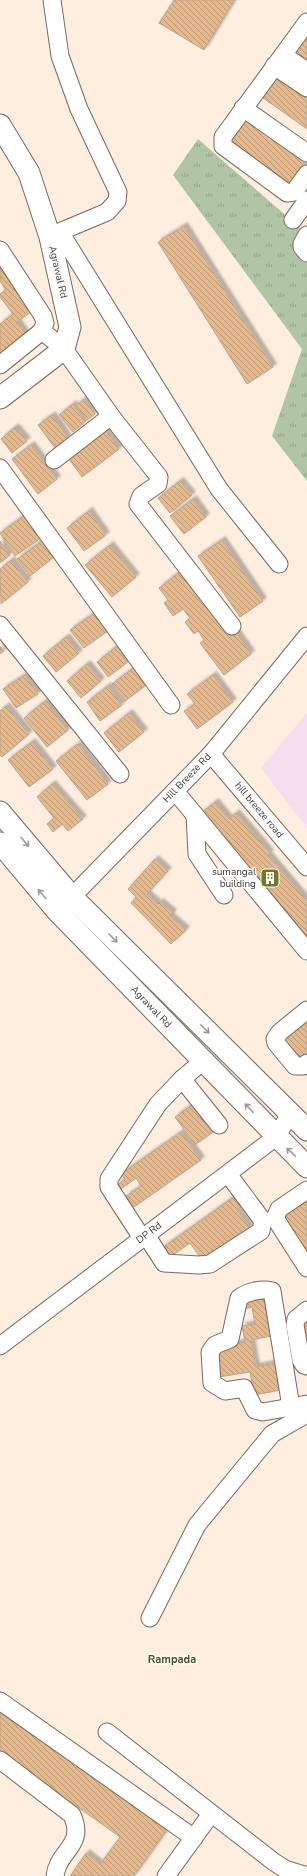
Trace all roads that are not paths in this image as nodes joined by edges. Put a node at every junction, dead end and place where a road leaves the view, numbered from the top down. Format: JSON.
{"nodes":[{"id":1,"x":52,"y":0,"type":"edge"},
{"id":2,"x":307,"y":22,"type":"edge"},
{"id":3,"x":278,"y":60,"type":"junction"},
{"id":4,"x":307,"y":71,"type":"edge"},
{"id":5,"x":307,"y":88,"type":"edge"},
{"id":6,"x":247,"y":104,"type":"junction"},
{"id":7,"x":0,"y":125,"type":"edge"},
{"id":8,"x":307,"y":139,"type":"edge"},
{"id":9,"x":307,"y":152,"type":"edge"},
{"id":10,"x":307,"y":174,"type":"edge"},
{"id":11,"x":55,"y":235,"type":"junction"},
{"id":12,"x":307,"y":236,"type":"edge"},
{"id":13,"x":0,"y":250,"type":"edge"},
{"id":14,"x":307,"y":253,"type":"edge"},
{"id":15,"x":42,"y":331,"type":"junction"},
{"id":16,"x":64,"y":348,"type":"junction"},
{"id":17,"x":0,"y":365,"type":"edge"},
{"id":18,"x":0,"y":398,"type":"edge"},
{"id":19,"x":111,"y":416,"type":"junction"},
{"id":20,"x":54,"y":460,"type":"dead end"},
{"id":21,"x":0,"y":468,"type":"edge"},
{"id":22,"x":279,"y":564,"type":"dead end"},
{"id":23,"x":0,"y":625,"type":"edge"},
{"id":24,"x":232,"y":626,"type":"dead end"},
{"id":25,"x":307,"y":636,"type":"edge"},
{"id":26,"x":171,"y":705,"type":"dead end"},
{"id":27,"x":211,"y":754,"type":"junction"},
{"id":28,"x":120,"y":774,"type":"dead end"},
{"id":29,"x":175,"y":791,"type":"junction"},
{"id":30,"x":0,"y":812,"type":"edge"},
{"id":31,"x":195,"y":815,"type":"junction"},
{"id":32,"x":0,"y":843,"type":"edge"},
{"id":33,"x":307,"y":867,"type":"edge"},
{"id":34,"x":224,"y":895,"type":"dead end"},
{"id":35,"x":72,"y":897,"type":"junction"},
{"id":36,"x":58,"y":912,"type":"junction"},
{"id":37,"x":307,"y":951,"type":"edge"},
{"id":38,"x":307,"y":1010,"type":"edge"},
{"id":39,"x":203,"y":1061,"type":"junction"},
{"id":40,"x":307,"y":1063,"type":"edge"},
{"id":41,"x":182,"y":1079,"type":"junction"},
{"id":42,"x":290,"y":1114,"type":"junction"},
{"id":43,"x":219,"y":1125,"type":"dead end"},
{"id":44,"x":307,"y":1130,"type":"edge"},
{"id":45,"x":276,"y":1136,"type":"junction"},
{"id":46,"x":307,"y":1167,"type":"edge"},
{"id":47,"x":228,"y":1174,"type":"junction"},
{"id":48,"x":306,"y":1192,"type":"edge"},
{"id":49,"x":144,"y":1237,"type":"junction"},
{"id":50,"x":307,"y":1268,"type":"edge"},
{"id":51,"x":307,"y":1310,"type":"edge"},
{"id":52,"x":0,"y":1346,"type":"edge"},
{"id":53,"x":307,"y":1366,"type":"edge"},
{"id":54,"x":299,"y":1406,"type":"edge"},
{"id":55,"x":307,"y":1412,"type":"edge"},
{"id":56,"x":150,"y":1618,"type":"dead end"},
{"id":57,"x":0,"y":1701,"type":"edge"},
{"id":58,"x":107,"y":1732,"type":"dead end"},
{"id":59,"x":0,"y":1760,"type":"edge"},
{"id":60,"x":212,"y":1814,"type":"junction"},
{"id":61,"x":194,"y":1838,"type":"junction"},
{"id":62,"x":63,"y":1846,"type":"dead end"},
{"id":63,"x":42,"y":1876,"type":"edge"},
{"id":64,"x":54,"y":1876,"type":"edge"},
{"id":65,"x":166,"y":1876,"type":"edge"},
{"id":66,"x":307,"y":1876,"type":"edge"}],
"edges":[{"from":1,"to":11,"type":"street"},
{"from":2,"to":3,"type":"street"},
{"from":3,"to":4,"type":"street"},
{"from":3,"to":5,"type":"street"},
{"from":3,"to":6,"type":"street"},
{"from":6,"to":8,"type":"street"},
{"from":6,"to":9,"type":"street"},
{"from":6,"to":10,"type":"street"},
{"from":7,"to":11,"type":"street","name":"Agrawal Rd"},
{"from":11,"to":16,"type":"street","name":"Agrawal Rd"},
{"from":11,"to":22,"type":"street"},
{"from":12,"to":14,"type":"street"},
{"from":13,"to":15,"type":"street"},
{"from":15,"to":16,"type":"street"},
{"from":15,"to":17,"type":"street"},
{"from":16,"to":18,"type":"street"},
{"from":16,"to":19,"type":"street"},
{"from":19,"to":20,"type":"street"},
{"from":19,"to":24,"type":"street"},
{"from":21,"to":26,"type":"street"},
{"from":23,"to":28,"type":"street"},
{"from":25,"to":27,"type":"street","name":"Hill Breeze Rd"},
{"from":27,"to":29,"type":"street","name":"Hill Breeze Rd"},
{"from":27,"to":33,"type":"street","name":"hill breeze road"},
{"from":29,"to":31,"type":"street"},
{"from":29,"to":35,"type":"street","name":"Hill Breeze Rd"},
{"from":30,"to":35,"type":"street","one_way":true},
{"from":31,"to":34,"type":"street"},
{"from":31,"to":37,"type":"street"},
{"from":36,"to":32,"type":"street","name":"Agrawal Rd","one_way":true},
{"from":35,"to":36,"type":"street","name":"Hill Breeze Rd"},
{"from":35,"to":42,"type":"street","one_way":true},
{"from":36,"to":39,"type":"street","name":"Agrawal Rd"},
{"from":38,"to":40,"type":"street"},
{"from":39,"to":41,"type":"street"},
{"from":45,"to":39,"type":"street","name":"Agrawal Rd","one_way":true},
{"from":41,"to":43,"type":"street"},
{"from":41,"to":49,"type":"street"},
{"from":42,"to":44,"type":"street"},
{"from":42,"to":45,"type":"street","name":"DP Rd"},
{"from":46,"to":45,"type":"street","name":"Agrawal Rd","one_way":true},
{"from":45,"to":47,"type":"street","name":"DP Rd"},
{"from":47,"to":49,"type":"street","name":"DP Rd"},
{"from":47,"to":49,"type":"street"},
{"from":48,"to":50,"type":"street"},
{"from":49,"to":52,"type":"street","name":"DP Rd"},
{"from":51,"to":53,"type":"street"},
{"from":54,"to":54,"type":"street"},
{"from":55,"to":56,"type":"street"},
{"from":57,"to":61,"type":"street"},
{"from":58,"to":60,"type":"street"},
{"from":59,"to":64,"type":"street"},
{"from":60,"to":61,"type":"street"},
{"from":60,"to":66,"type":"street"},
{"from":61,"to":65,"type":"street"},
{"from":62,"to":63,"type":"street"}]}
